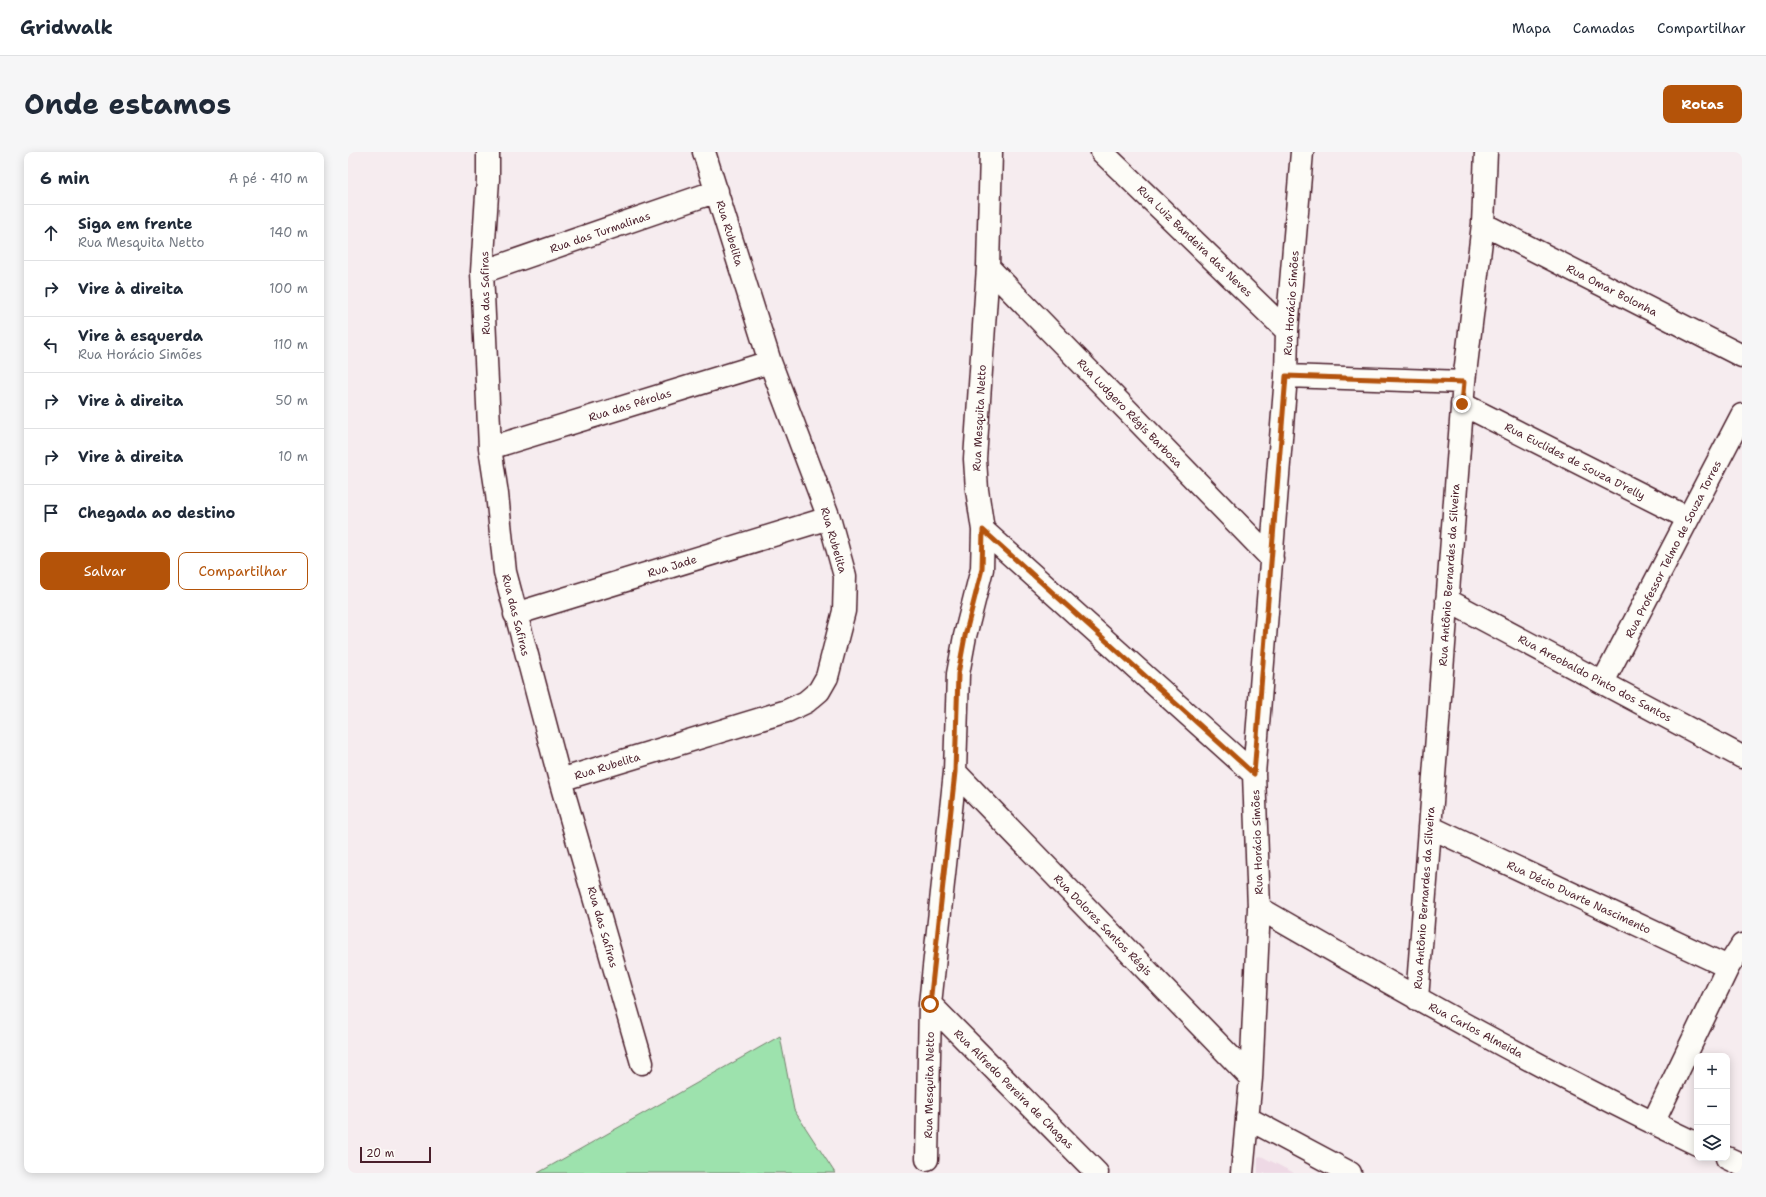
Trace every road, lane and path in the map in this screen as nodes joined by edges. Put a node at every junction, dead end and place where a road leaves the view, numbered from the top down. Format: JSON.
{"nodes":[{"id":1,"x":488,"y":152,"type":"edge"},
{"id":2,"x":704,"y":152,"type":"edge"},
{"id":3,"x":991,"y":152,"type":"edge"},
{"id":4,"x":1102,"y":152,"type":"edge"},
{"id":5,"x":1302,"y":152,"type":"edge"},
{"id":6,"x":1486,"y":152,"type":"edge"},
{"id":7,"x":717,"y":191,"type":"junction"},
{"id":8,"x":1483,"y":224,"type":"junction"},
{"id":9,"x":988,"y":267,"type":"junction"},
{"id":10,"x":482,"y":272,"type":"junction"},
{"id":11,"x":1287,"y":331,"type":"junction"},
{"id":12,"x":1742,"y":356,"type":"edge"},
{"id":13,"x":770,"y":362,"type":"junction"},
{"id":14,"x":1286,"y":376,"type":"junction"},
{"id":15,"x":1464,"y":382,"type":"junction"},
{"id":16,"x":1462,"y":404,"type":"junction"},
{"id":17,"x":1742,"y":416,"type":"edge"},
{"id":18,"x":490,"y":448,"type":"junction"},
{"id":19,"x":829,"y":518,"type":"junction"},
{"id":20,"x":1688,"y":518,"type":"junction"},
{"id":21,"x":983,"y":530,"type":"junction"},
{"id":22,"x":1272,"y":559,"type":"junction"},
{"id":23,"x":1447,"y":600,"type":"junction"},
{"id":24,"x":515,"y":614,"type":"junction"},
{"id":25,"x":1603,"y":682,"type":"junction"},
{"id":26,"x":1742,"y":757,"type":"edge"},
{"id":27,"x":955,"y":772,"type":"junction"},
{"id":28,"x":1254,"y":774,"type":"junction"},
{"id":29,"x":560,"y":780,"type":"junction"},
{"id":30,"x":1430,"y":827,"type":"junction"},
{"id":31,"x":1259,"y":908,"type":"junction"},
{"id":32,"x":1742,"y":945,"type":"edge"},
{"id":33,"x":1728,"y":967,"type":"junction"},
{"id":34,"x":1417,"y":999,"type":"junction"},
{"id":35,"x":930,"y":1004,"type":"junction"},
{"id":36,"x":642,"y":1063,"type":"dead end"},
{"id":37,"x":1251,"y":1078,"type":"junction"},
{"id":38,"x":1247,"y":1118,"type":"junction"},
{"id":39,"x":1653,"y":1123,"type":"junction"},
{"id":40,"x":1694,"y":1143,"type":"edge"},
{"id":41,"x":927,"y":1159,"type":"dead end"},
{"id":42,"x":1730,"y":1159,"type":"edge"},
{"id":43,"x":1742,"y":1165,"type":"edge"},
{"id":44,"x":1097,"y":1173,"type":"edge"},
{"id":45,"x":1242,"y":1173,"type":"edge"},
{"id":46,"x":1350,"y":1173,"type":"edge"}],
"edges":[{"from":1,"to":10,"type":"street","name":"Rua das Safiras"},
{"from":2,"to":7,"type":"street","name":"Rua Rubelita"},
{"from":3,"to":9,"type":"street","name":"Rua Mesquita Netto"},
{"from":4,"to":11,"type":"street","name":"Rua Luiz Bandeira das Neves"},
{"from":5,"to":11,"type":"street","name":"Rua Horácio Simões"},
{"from":6,"to":8,"type":"street","name":"Rua Antônio Bernardes da Silveira"},
{"from":7,"to":10,"type":"street","name":"Rua das Turmalinas"},
{"from":7,"to":13,"type":"street","name":"Rua Rubelita"},
{"from":8,"to":12,"type":"street","name":"Rua Omar Bolonha"},
{"from":8,"to":15,"type":"street","name":"Rua Antônio Bernardes da Silveira"},
{"from":9,"to":21,"type":"street","name":"Rua Mesquita Netto"},
{"from":9,"to":22,"type":"street","name":"Rua Ludgero Régis Barbosa"},
{"from":10,"to":18,"type":"street","name":"Rua das Safiras"},
{"from":11,"to":14,"type":"street","name":"Rua Horácio Simões"},
{"from":13,"to":18,"type":"street","name":"Rua das Pérolas"},
{"from":13,"to":19,"type":"street","name":"Rua Rubelita"},
{"from":14,"to":15,"type":"street"},
{"from":14,"to":22,"type":"street","name":"Rua Horácio Simões"},
{"from":15,"to":16,"type":"street","name":"Rua Antônio Bernardes da Silveira"},
{"from":16,"to":20,"type":"street","name":"Rua Euclides de Souza D'relly"},
{"from":16,"to":23,"type":"street","name":"Rua Antônio Bernardes da Silveira"},
{"from":17,"to":20,"type":"street","name":"Rua Professor Telmo de Souza Torres"},
{"from":18,"to":24,"type":"street","name":"Rua das Safiras"},
{"from":19,"to":24,"type":"street","name":"Rua Jade"},
{"from":19,"to":29,"type":"street","name":"Rua Rubelita"},
{"from":20,"to":25,"type":"street","name":"Rua Professor Telmo de Souza Torres"},
{"from":21,"to":27,"type":"street","name":"Rua Mesquita Netto"},
{"from":21,"to":28,"type":"street"},
{"from":22,"to":28,"type":"street","name":"Rua Horácio Simões"},
{"from":23,"to":25,"type":"street","name":"Rua Areobaldo Pinto dos Santos"},
{"from":23,"to":30,"type":"street","name":"Rua Antônio Bernardes da Silveira"},
{"from":24,"to":29,"type":"street","name":"Rua das Safiras"},
{"from":25,"to":26,"type":"street","name":"Rua Areobaldo Pinto dos Santos"},
{"from":27,"to":35,"type":"street","name":"Rua Mesquita Netto"},
{"from":27,"to":37,"type":"street","name":"Rua Dolores Santos Régis"},
{"from":28,"to":31,"type":"street","name":"Rua Horácio Simões"},
{"from":29,"to":36,"type":"street","name":"Rua das Safiras"},
{"from":30,"to":33,"type":"street","name":"Rua Décio Duarte Nascimento"},
{"from":30,"to":34,"type":"street","name":"Rua Antônio Bernardes da Silveira"},
{"from":31,"to":34,"type":"street","name":"Rua Carlos Almeida"},
{"from":31,"to":37,"type":"street","name":"Rua Horácio Simões"},
{"from":32,"to":33,"type":"street"},
{"from":33,"to":39,"type":"street"},
{"from":34,"to":39,"type":"street","name":"Rua Carlos Almeida"},
{"from":35,"to":41,"type":"street","name":"Rua Mesquita Netto"},
{"from":35,"to":44,"type":"street","name":"Rua Alfredo Pereira de Chagas"},
{"from":37,"to":38,"type":"street","name":"Rua Horácio Simões"},
{"from":38,"to":45,"type":"street","name":"Rua Horácio Simões"},
{"from":38,"to":46,"type":"street"},
{"from":39,"to":40,"type":"street","name":"Rua Carlos Almeida"},
{"from":42,"to":43,"type":"street"}]}
